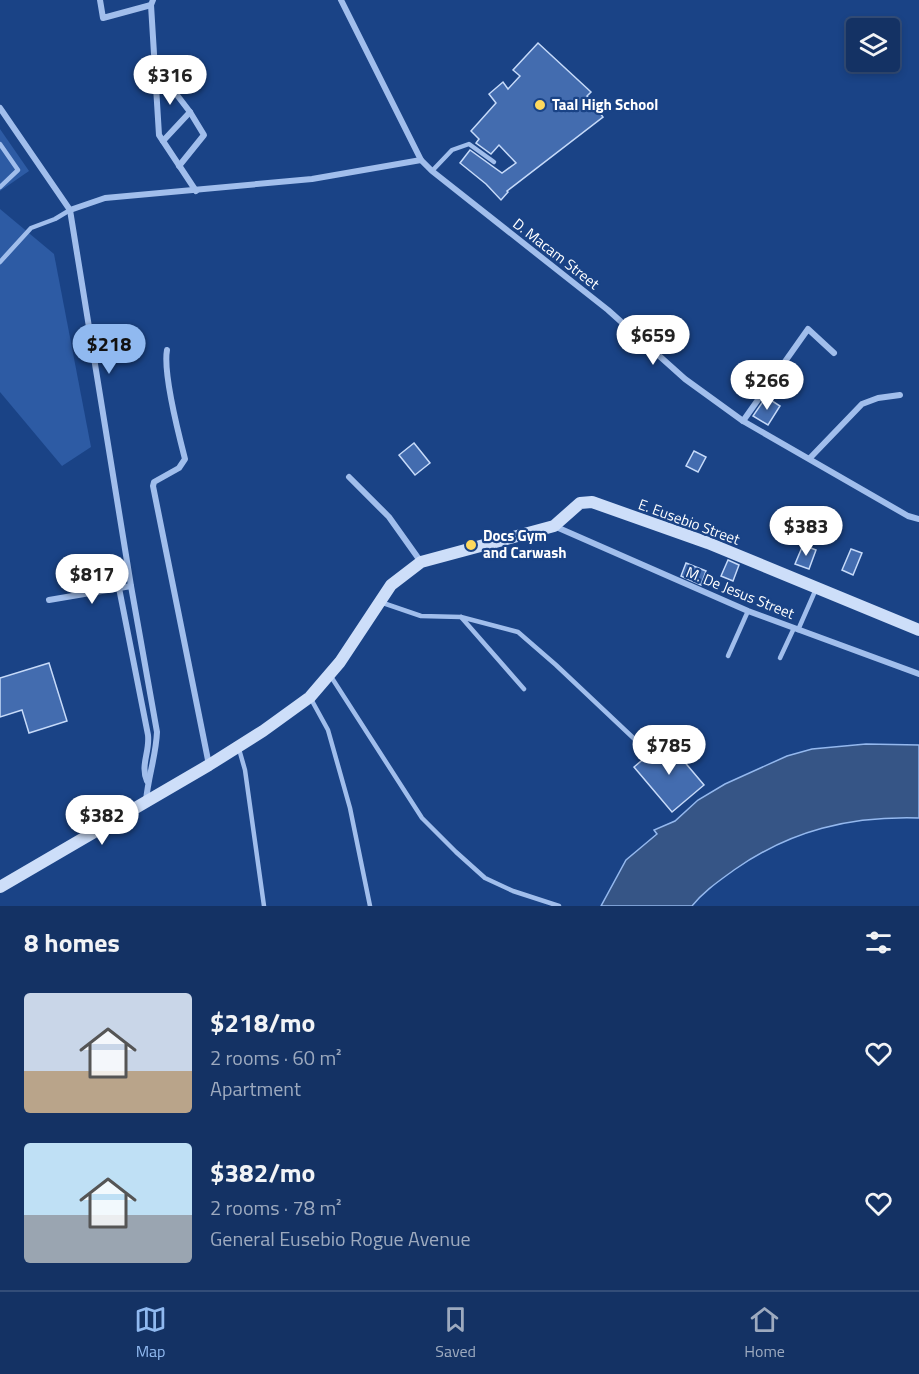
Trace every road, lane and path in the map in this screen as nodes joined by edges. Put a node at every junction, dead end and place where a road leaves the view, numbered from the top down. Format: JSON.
{"nodes":[{"id":1,"x":100,"y":0,"type":"edge"},
{"id":2,"x":341,"y":0,"type":"edge"},
{"id":3,"x":152,"y":2,"type":"edge"},
{"id":4,"x":154,"y":65,"type":"junction"},
{"id":5,"x":0,"y":108,"type":"edge"},
{"id":6,"x":190,"y":112,"type":"junction"},
{"id":7,"x":164,"y":141,"type":"junction"},
{"id":8,"x":0,"y":144,"type":"edge"},
{"id":9,"x":421,"y":160,"type":"junction"},
{"id":10,"x":494,"y":162,"type":"dead end"},
{"id":11,"x":179,"y":166,"type":"junction"},
{"id":12,"x":432,"y":171,"type":"junction"},
{"id":13,"x":0,"y":187,"type":"edge"},
{"id":14,"x":196,"y":191,"type":"junction"},
{"id":15,"x":70,"y":210,"type":"junction"},
{"id":16,"x":0,"y":262,"type":"edge"},
{"id":17,"x":167,"y":350,"type":"dead end"},
{"id":18,"x":834,"y":353,"type":"dead end"},
{"id":19,"x":900,"y":395,"type":"dead end"},
{"id":20,"x":743,"y":421,"type":"junction"},
{"id":21,"x":810,"y":458,"type":"junction"},
{"id":22,"x":349,"y":477,"type":"dead end"},
{"id":23,"x":919,"y":519,"type":"edge"},
{"id":24,"x":554,"y":526,"type":"junction"},
{"id":25,"x":421,"y":562,"type":"junction"},
{"id":26,"x":131,"y":586,"type":"junction"},
{"id":27,"x":119,"y":588,"type":"junction"},
{"id":28,"x":816,"y":589,"type":"junction"},
{"id":29,"x":49,"y":600,"type":"dead end"},
{"id":30,"x":380,"y":601,"type":"junction"},
{"id":31,"x":748,"y":610,"type":"junction"},
{"id":32,"x":461,"y":617,"type":"junction"},
{"id":33,"x":796,"y":629,"type":"junction"},
{"id":34,"x":919,"y":630,"type":"edge"},
{"id":35,"x":728,"y":656,"type":"dead end"},
{"id":36,"x":780,"y":658,"type":"dead end"},
{"id":37,"x":919,"y":674,"type":"edge"},
{"id":38,"x":330,"y":675,"type":"junction"},
{"id":39,"x":524,"y":689,"type":"dead end"},
{"id":40,"x":310,"y":697,"type":"junction"},
{"id":41,"x":238,"y":746,"type":"junction"},
{"id":42,"x":645,"y":749,"type":"dead end"},
{"id":43,"x":208,"y":765,"type":"junction"},
{"id":44,"x":147,"y":781,"type":"junction"},
{"id":45,"x":146,"y":801,"type":"junction"},
{"id":46,"x":0,"y":887,"type":"edge"},
{"id":47,"x":264,"y":906,"type":"edge"},
{"id":48,"x":370,"y":906,"type":"edge"},
{"id":49,"x":559,"y":906,"type":"edge"}],
"edges":[{"from":1,"to":3,"type":"street"},
{"from":2,"to":9,"type":"street","name":"D. Macam Street"},
{"from":3,"to":4,"type":"street"},
{"from":4,"to":6,"type":"street"},
{"from":4,"to":7,"type":"street"},
{"from":5,"to":15,"type":"street"},
{"from":6,"to":7,"type":"street"},
{"from":6,"to":11,"type":"street"},
{"from":7,"to":11,"type":"street"},
{"from":8,"to":13,"type":"lane"},
{"from":9,"to":12,"type":"street","name":"D. Macam Street"},
{"from":9,"to":14,"type":"street"},
{"from":10,"to":12,"type":"lane"},
{"from":11,"to":14,"type":"street"},
{"from":12,"to":20,"type":"street","name":"D. Macam Street"},
{"from":14,"to":15,"type":"street"},
{"from":15,"to":16,"type":"lane"},
{"from":15,"to":26,"type":"street"},
{"from":17,"to":43,"type":"street"},
{"from":18,"to":20,"type":"street"},
{"from":19,"to":21,"type":"street"},
{"from":20,"to":21,"type":"street","name":"D. Macam Street"},
{"from":21,"to":23,"type":"street","name":"D. Macam Street"},
{"from":22,"to":25,"type":"street"},
{"from":24,"to":25,"type":"main road"},
{"from":24,"to":28,"type":"main road","name":"E. Eusebio Street"},
{"from":24,"to":31,"type":"street","name":"M. De Jesus Street"},
{"from":25,"to":30,"type":"main road"},
{"from":26,"to":27,"type":"street"},
{"from":26,"to":44,"type":"street"},
{"from":27,"to":29,"type":"street"},
{"from":27,"to":44,"type":"street"},
{"from":28,"to":33,"type":"lane"},
{"from":28,"to":34,"type":"main road","name":"E. Eusebio Street"},
{"from":30,"to":32,"type":"lane"},
{"from":30,"to":38,"type":"main road"},
{"from":31,"to":33,"type":"street","name":"M. De Jesus Street"},
{"from":31,"to":35,"type":"lane"},
{"from":32,"to":39,"type":"lane"},
{"from":32,"to":42,"type":"lane"},
{"from":33,"to":36,"type":"lane"},
{"from":33,"to":37,"type":"street","name":"M. De Jesus Street"},
{"from":38,"to":40,"type":"main road"},
{"from":38,"to":49,"type":"lane"},
{"from":40,"to":41,"type":"main road"},
{"from":40,"to":48,"type":"lane"},
{"from":41,"to":43,"type":"main road"},
{"from":41,"to":47,"type":"lane"},
{"from":43,"to":45,"type":"main road"},
{"from":44,"to":45,"type":"street"},
{"from":45,"to":46,"type":"main road"}]}
